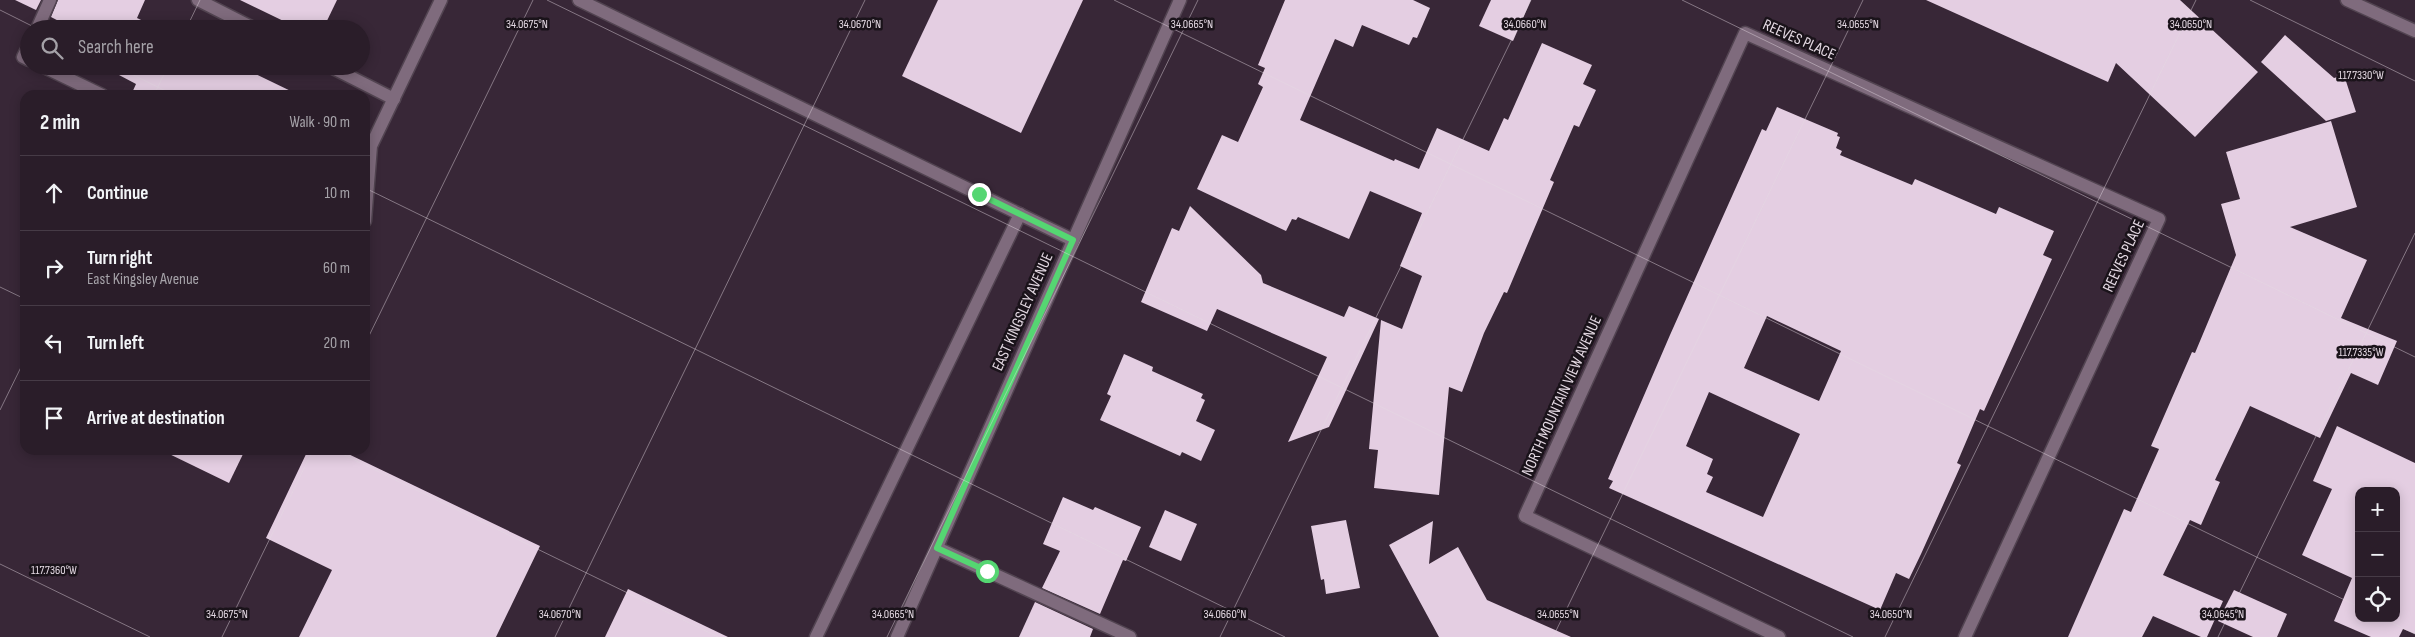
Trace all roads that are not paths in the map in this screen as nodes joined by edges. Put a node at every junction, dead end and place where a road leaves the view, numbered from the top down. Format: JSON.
{"nodes":[{"id":1,"x":50,"y":0,"type":"edge"},
{"id":2,"x":198,"y":0,"type":"edge"},
{"id":3,"x":441,"y":0,"type":"edge"},
{"id":4,"x":579,"y":0,"type":"edge"},
{"id":5,"x":1180,"y":0,"type":"edge"},
{"id":6,"x":2347,"y":0,"type":"edge"},
{"id":7,"x":40,"y":20,"type":"edge"},
{"id":8,"x":237,"y":20,"type":"edge"},
{"id":9,"x":2415,"y":31,"type":"edge"},
{"id":10,"x":1745,"y":33,"type":"joint"},
{"id":11,"x":61,"y":75,"type":"edge"},
{"id":12,"x":347,"y":75,"type":"edge"},
{"id":13,"x":92,"y":90,"type":"edge"},
{"id":14,"x":394,"y":99,"type":"junction"},
{"id":15,"x":370,"y":158,"type":"edge"},
{"id":16,"x":1020,"y":214,"type":"junction"},
{"id":17,"x":1073,"y":240,"type":"junction"},
{"id":18,"x":937,"y":548,"type":"junction"},
{"id":19,"x":816,"y":637,"type":"edge"},
{"id":20,"x":897,"y":637,"type":"edge"},
{"id":21,"x":1130,"y":637,"type":"edge"},
{"id":22,"x":1779,"y":637,"type":"edge"},
{"id":23,"x":1965,"y":637,"type":"edge"}],
"edges":[{"from":1,"to":7,"type":"street"},
{"from":2,"to":8,"type":"street"},
{"from":3,"to":14,"type":"street"},
{"from":4,"to":16,"type":"street"},
{"from":5,"to":17,"type":"street","name":"EAST KINGSLEY AVENUE"},
{"from":6,"to":9,"type":"street"},
{"from":10,"to":22,"type":"street","name":"NORTH MOUNTAIN VIEW AVENUE"},
{"from":10,"to":23,"type":"street","name":"REEVES PLACE"},
{"from":11,"to":13,"type":"street"},
{"from":12,"to":14,"type":"street"},
{"from":14,"to":15,"type":"street"},
{"from":16,"to":17,"type":"street"},
{"from":16,"to":19,"type":"street"},
{"from":17,"to":18,"type":"street","name":"EAST KINGSLEY AVENUE"},
{"from":18,"to":20,"type":"street","name":"EAST KINGSLEY AVENUE"},
{"from":18,"to":21,"type":"street"}]}
